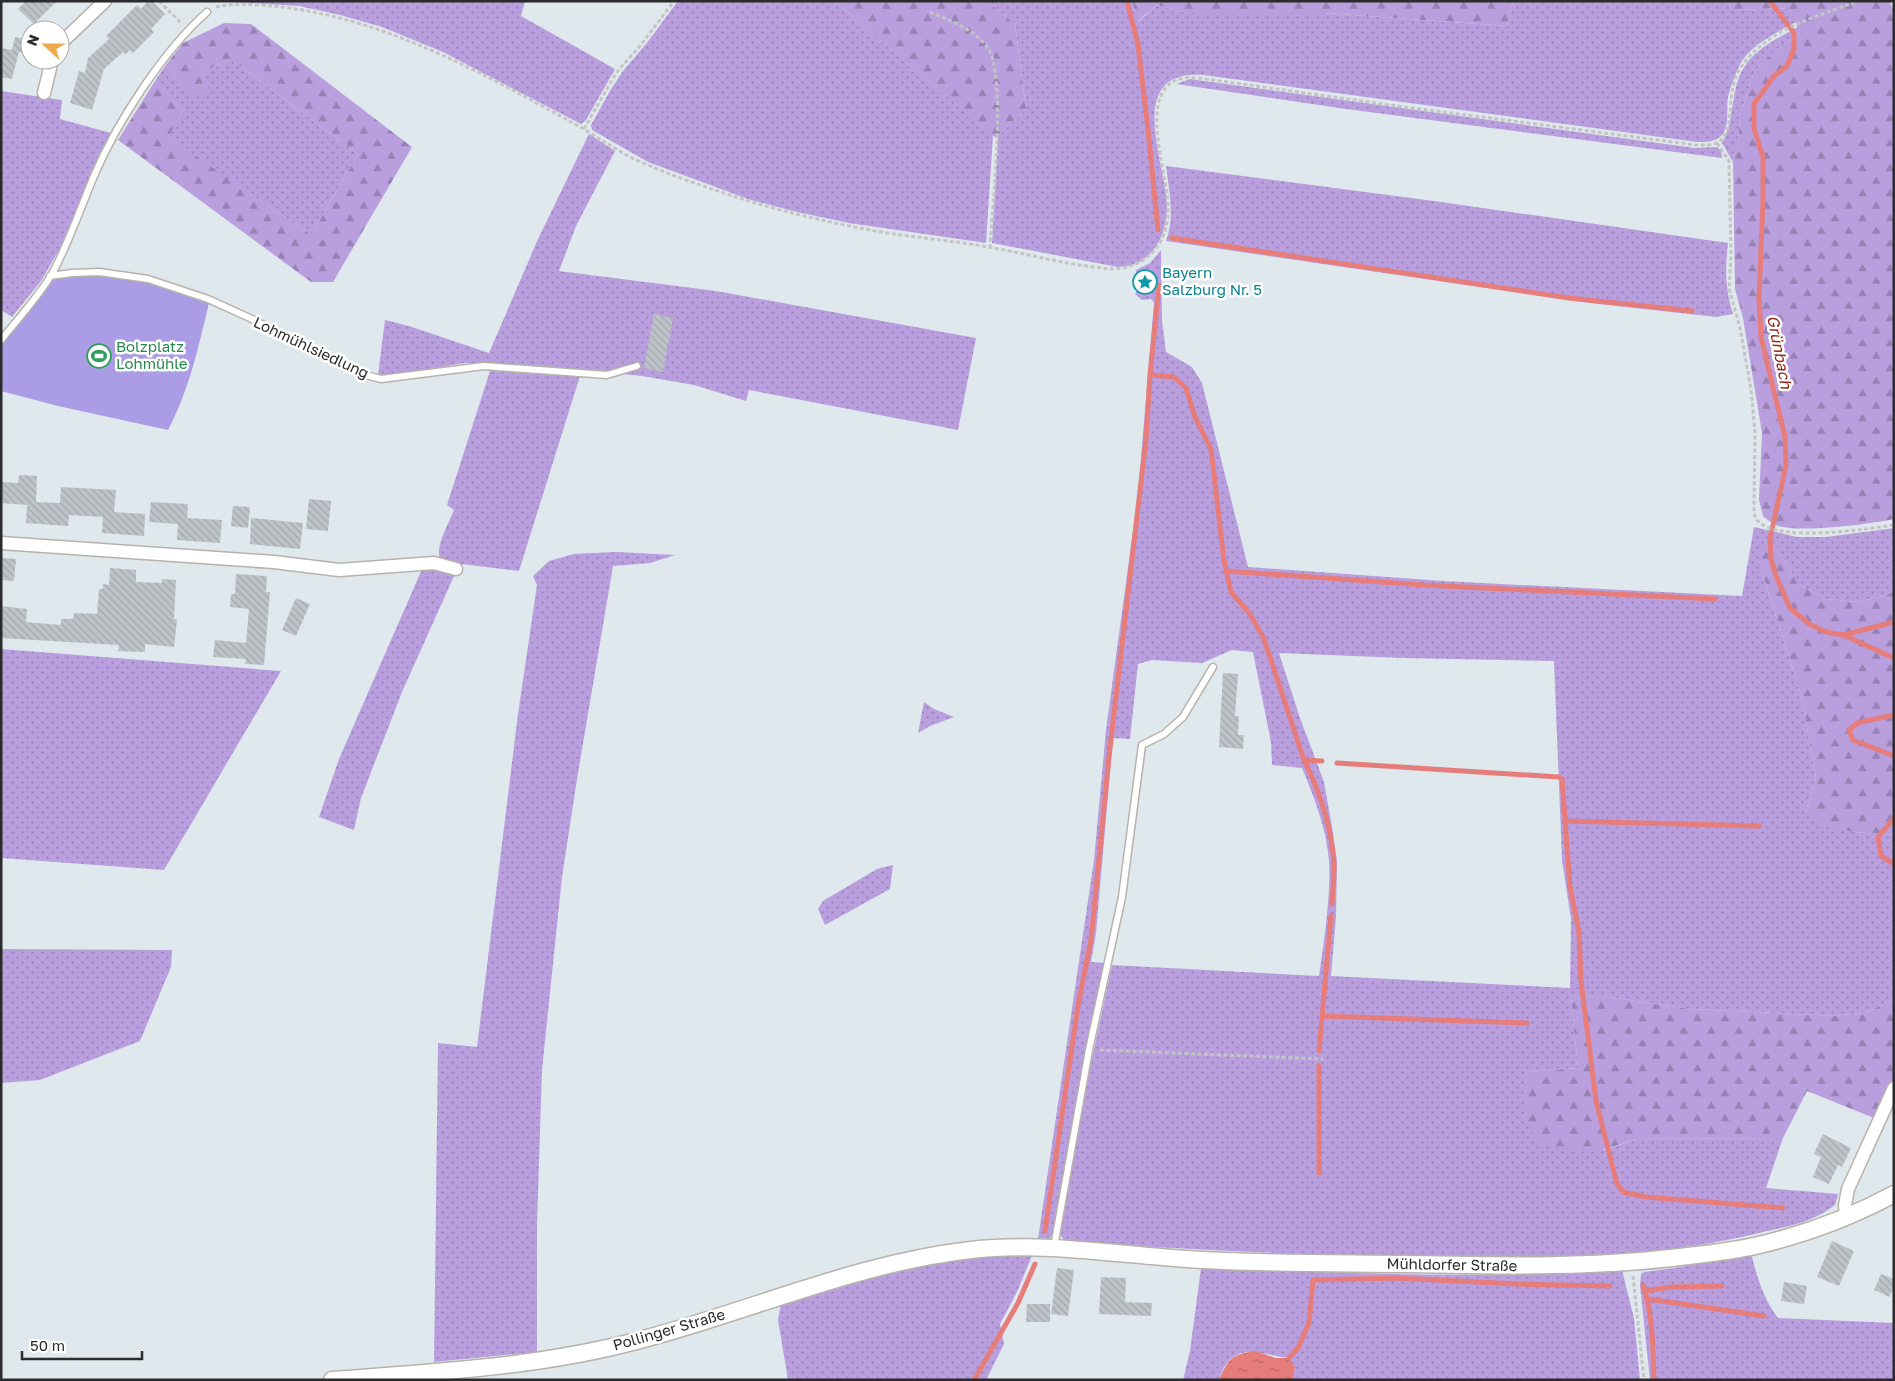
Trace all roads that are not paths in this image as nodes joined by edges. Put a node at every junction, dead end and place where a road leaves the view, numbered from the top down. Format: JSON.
{"nodes":[{"id":1,"x":105,"y":1,"type":"edge"},
{"id":2,"x":206,"y":12,"type":"road end"},
{"id":3,"x":70,"y":34,"type":"edge"},
{"id":4,"x":50,"y":70,"type":"edge"},
{"id":5,"x":44,"y":93,"type":"dead end"},
{"id":6,"x":50,"y":276,"type":"junction"},
{"id":7,"x":1,"y":340,"type":"edge"},
{"id":8,"x":638,"y":366,"type":"dead end"},
{"id":9,"x":1,"y":543,"type":"edge"},
{"id":10,"x":456,"y":569,"type":"dead end"},
{"id":11,"x":1213,"y":667,"type":"dead end"},
{"id":12,"x":1894,"y":1088,"type":"edge"},
{"id":13,"x":1894,"y":1194,"type":"edge"},
{"id":14,"x":1846,"y":1216,"type":"junction"},
{"id":15,"x":999,"y":1248,"type":"joint"},
{"id":16,"x":1054,"y":1248,"type":"junction"},
{"id":17,"x":332,"y":1380,"type":"edge"}],
"edges":[{"from":1,"to":3,"type":"street"},
{"from":2,"to":6,"type":"lane"},
{"from":4,"to":5,"type":"street"},
{"from":6,"to":7,"type":"lane"},
{"from":6,"to":8,"type":"lane","name":"Lohmühlsiedlung"},
{"from":9,"to":10,"type":"street"},
{"from":11,"to":16,"type":"lane"},
{"from":12,"to":14,"type":"street"},
{"from":13,"to":14,"type":"street","name":"Mühldorfer Straße"},
{"from":14,"to":16,"type":"street","name":"Mühldorfer Straße"},
{"from":15,"to":16,"type":"street","name":"Mühldorfer Straße"},
{"from":15,"to":17,"type":"street","name":"Pollinger Straße"}]}
